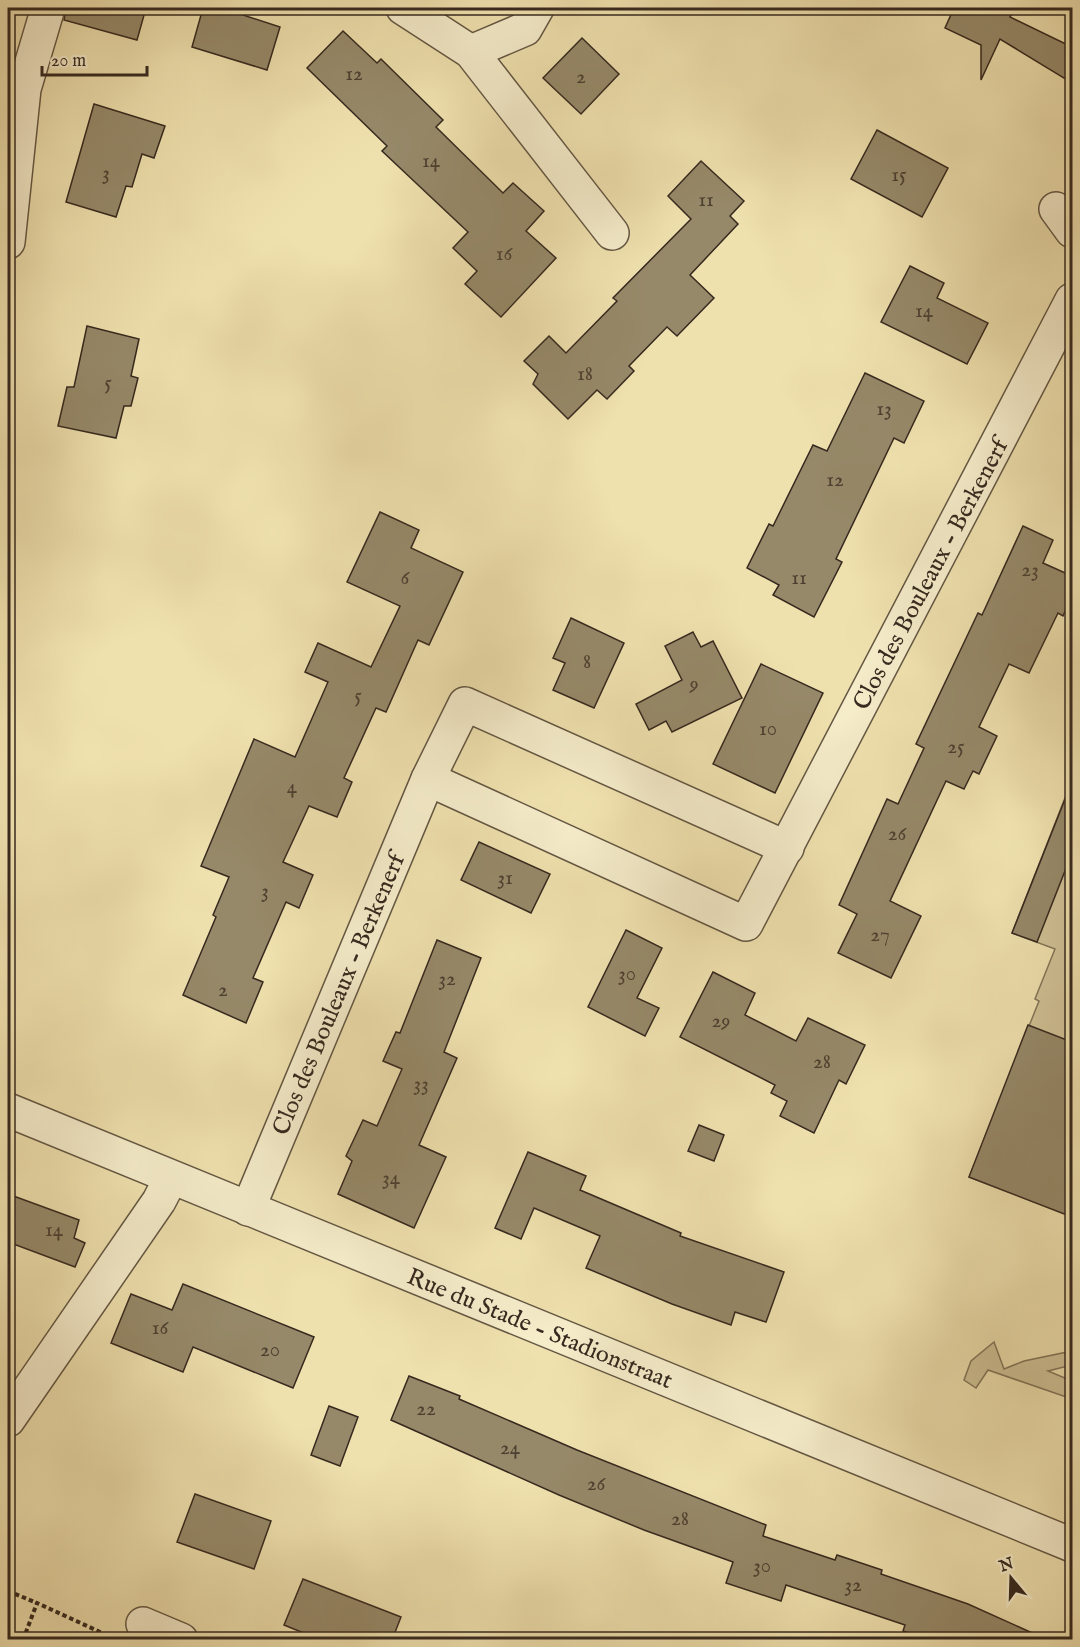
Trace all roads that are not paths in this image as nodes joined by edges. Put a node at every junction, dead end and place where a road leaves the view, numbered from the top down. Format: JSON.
{"nodes":[{"id":1,"x":48,"y":8,"type":"edge"},
{"id":2,"x":403,"y":8,"type":"edge"},
{"id":3,"x":537,"y":8,"type":"edge"},
{"id":4,"x":471,"y":52,"type":"junction"},
{"id":5,"x":612,"y":233,"type":"dead end"},
{"id":6,"x":8,"y":242,"type":"edge"},
{"id":7,"x":1072,"y":300,"type":"edge"},
{"id":8,"x":428,"y":779,"type":"junction"},
{"id":9,"x":787,"y":848,"type":"junction"},
{"id":10,"x":8,"y":1110,"type":"edge"},
{"id":11,"x":171,"y":1178,"type":"junction"},
{"id":12,"x":248,"y":1209,"type":"junction"},
{"id":13,"x":8,"y":1420,"type":"edge"},
{"id":14,"x":1072,"y":1545,"type":"edge"},
{"id":15,"x":130,"y":1632,"type":"edge"},
{"id":16,"x":181,"y":1640,"type":"edge"}],
"edges":[{"from":1,"to":6,"type":"street"},
{"from":2,"to":4,"type":"street"},
{"from":3,"to":4,"type":"street"},
{"from":4,"to":5,"type":"street"},
{"from":7,"to":9,"type":"street","name":"Clos des Bouleaux - Berkenerf"},
{"from":8,"to":9,"type":"street","name":"Clos des Bouleaux - Berkenerf"},
{"from":8,"to":9,"type":"street","name":"Clos des Bouleaux - Berkenerf"},
{"from":8,"to":12,"type":"street","name":"Clos des Bouleaux - Berkenerf"},
{"from":10,"to":11,"type":"street","name":"Rue du Stade - Stadionstraat"},
{"from":11,"to":12,"type":"street","name":"Rue du Stade - Stadionstraat"},
{"from":11,"to":13,"type":"street"},
{"from":12,"to":14,"type":"street","name":"Rue du Stade - Stadionstraat"},
{"from":15,"to":16,"type":"street"}]}
